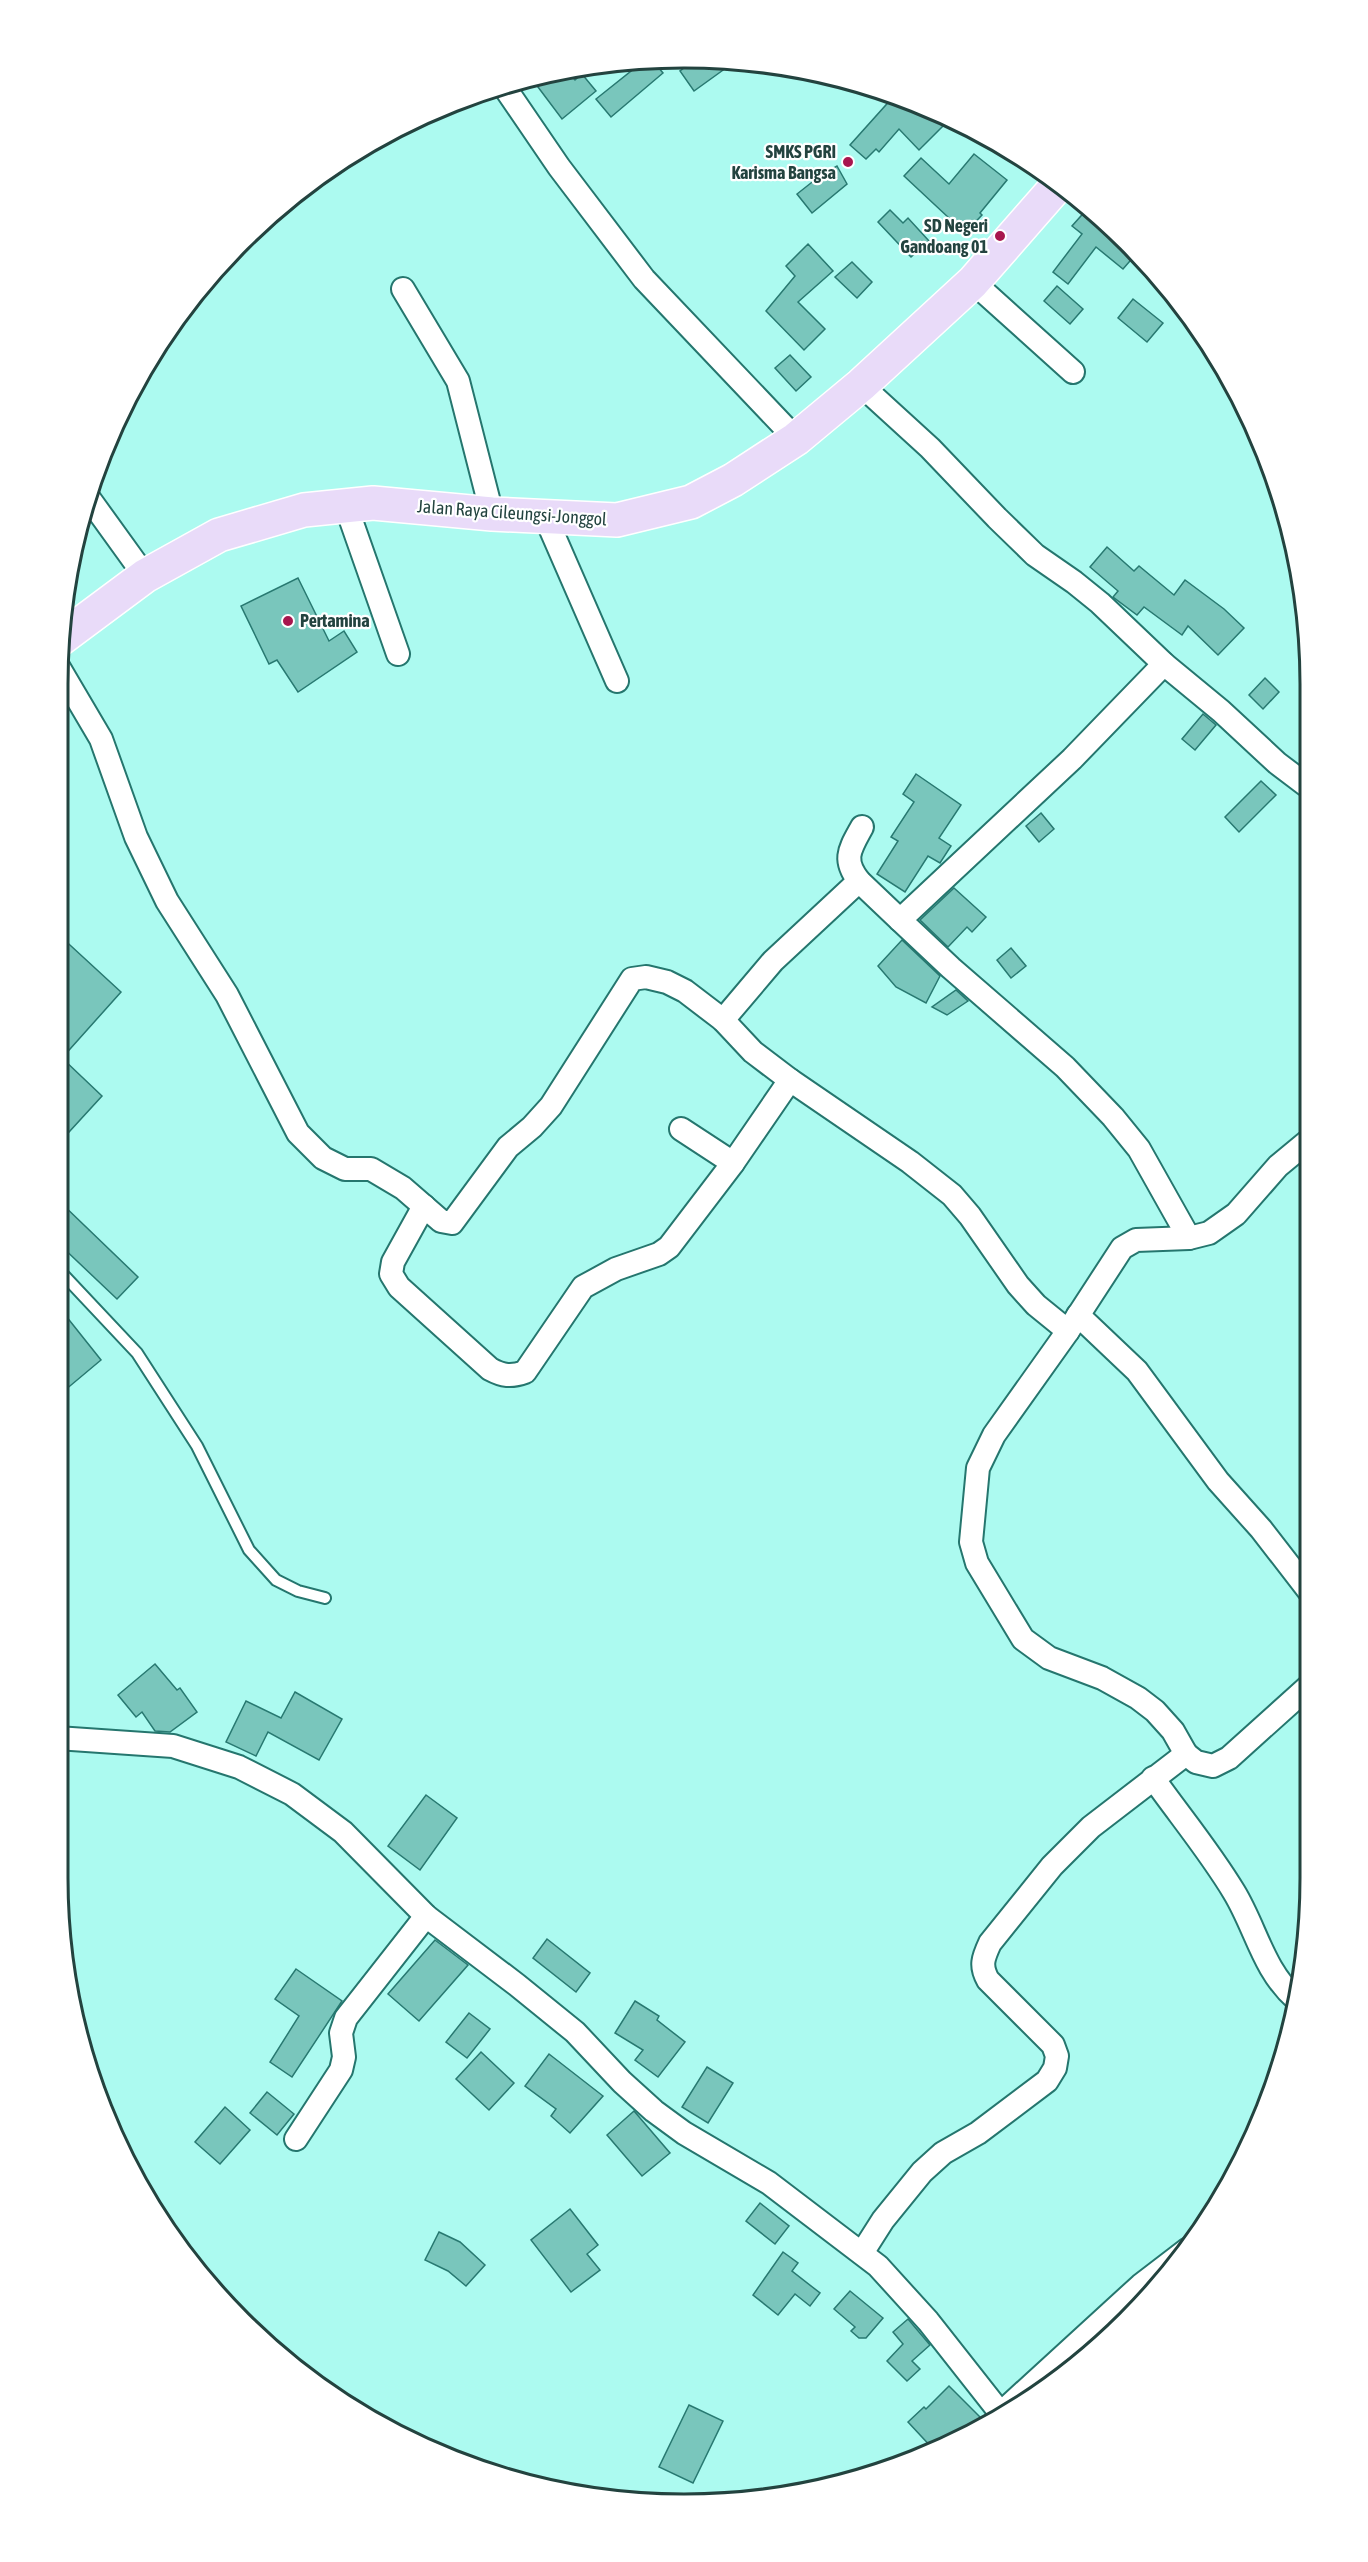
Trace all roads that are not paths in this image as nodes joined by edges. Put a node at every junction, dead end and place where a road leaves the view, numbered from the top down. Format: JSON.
{"nodes":[{"id":1,"x":509,"y":93,"type":"edge"},
{"id":2,"x":1053,"y":191,"type":"edge"},
{"id":3,"x":973,"y":282,"type":"junction"},
{"id":4,"x":403,"y":289,"type":"dead end"},
{"id":5,"x":1073,"y":372,"type":"dead end"},
{"id":6,"x":861,"y":385,"type":"junction"},
{"id":7,"x":796,"y":439,"type":"junction"},
{"id":8,"x":94,"y":506,"type":"edge"},
{"id":9,"x":346,"y":506,"type":"junction"},
{"id":10,"x":492,"y":514,"type":"junction"},
{"id":11,"x":545,"y":516,"type":"junction"},
{"id":12,"x":145,"y":576,"type":"junction"},
{"id":13,"x":70,"y":632,"type":"edge"},
{"id":14,"x":398,"y":654,"type":"dead end"},
{"id":15,"x":1164,"y":664,"type":"junction"},
{"id":16,"x":617,"y":681,"type":"dead end"},
{"id":17,"x":68,"y":683,"type":"edge"},
{"id":18,"x":1300,"y":780,"type":"edge"},
{"id":19,"x":862,"y":827,"type":"dead end"},
{"id":20,"x":859,"y":881,"type":"junction"},
{"id":21,"x":900,"y":920,"type":"junction"},
{"id":22,"x":723,"y":1020,"type":"junction"},
{"id":23,"x":790,"y":1080,"type":"junction"},
{"id":24,"x":681,"y":1129,"type":"dead end"},
{"id":25,"x":1300,"y":1148,"type":"edge"},
{"id":26,"x":733,"y":1163,"type":"junction"},
{"id":27,"x":424,"y":1206,"type":"junction"},
{"id":28,"x":1189,"y":1238,"type":"junction"},
{"id":29,"x":68,"y":1280,"type":"edge"},
{"id":30,"x":1073,"y":1323,"type":"junction"},
{"id":31,"x":1300,"y":1579,"type":"edge"},
{"id":32,"x":325,"y":1598,"type":"dead end"},
{"id":33,"x":1300,"y":1694,"type":"edge"},
{"id":34,"x":68,"y":1739,"type":"edge"},
{"id":35,"x":1186,"y":1754,"type":"junction"},
{"id":36,"x":1153,"y":1778,"type":"junction"},
{"id":37,"x":426,"y":1916,"type":"junction"},
{"id":38,"x":1290,"y":1993,"type":"edge"},
{"id":39,"x":296,"y":2139,"type":"dead end"},
{"id":40,"x":862,"y":2253,"type":"junction"},
{"id":41,"x":1157,"y":2273,"type":"edge"},
{"id":42,"x":1026,"y":2391,"type":"edge"},
{"id":43,"x":998,"y":2409,"type":"edge"}],
"edges":[{"from":1,"to":7,"type":"street"},
{"from":2,"to":3,"type":"main road","name":"Jalan Raya Cileungsi-Jonggol"},
{"from":3,"to":5,"type":"street"},
{"from":3,"to":6,"type":"main road","name":"Jalan Raya Cileungsi-Jonggol"},
{"from":4,"to":10,"type":"street"},
{"from":6,"to":7,"type":"main road","name":"Jalan Raya Cileungsi-Jonggol"},
{"from":6,"to":15,"type":"street"},
{"from":7,"to":11,"type":"main road","name":"Jalan Raya Cileungsi-Jonggol"},
{"from":8,"to":12,"type":"street"},
{"from":9,"to":10,"type":"main road","name":"Jalan Raya Cileungsi-Jonggol"},
{"from":9,"to":12,"type":"main road","name":"Jalan Raya Cileungsi-Jonggol"},
{"from":9,"to":14,"type":"street"},
{"from":10,"to":11,"type":"main road","name":"Jalan Raya Cileungsi-Jonggol"},
{"from":11,"to":16,"type":"street"},
{"from":12,"to":13,"type":"main road","name":"Jalan Raya Cileungsi-Jonggol"},
{"from":15,"to":18,"type":"street"},
{"from":15,"to":21,"type":"street"},
{"from":17,"to":27,"type":"street"},
{"from":19,"to":20,"type":"street"},
{"from":20,"to":21,"type":"street"},
{"from":20,"to":22,"type":"street"},
{"from":21,"to":28,"type":"street"},
{"from":22,"to":23,"type":"street"},
{"from":22,"to":27,"type":"street"},
{"from":23,"to":26,"type":"street"},
{"from":23,"to":30,"type":"street"},
{"from":24,"to":26,"type":"street"},
{"from":25,"to":28,"type":"street"},
{"from":26,"to":27,"type":"street"},
{"from":28,"to":30,"type":"street"},
{"from":29,"to":32,"type":"lane"},
{"from":30,"to":31,"type":"street"},
{"from":30,"to":35,"type":"street"},
{"from":33,"to":35,"type":"street"},
{"from":34,"to":37,"type":"street"},
{"from":35,"to":36,"type":"street"},
{"from":36,"to":38,"type":"street"},
{"from":36,"to":40,"type":"street"},
{"from":37,"to":39,"type":"street"},
{"from":37,"to":40,"type":"street"},
{"from":40,"to":43,"type":"street"},
{"from":41,"to":42,"type":"street"}]}
